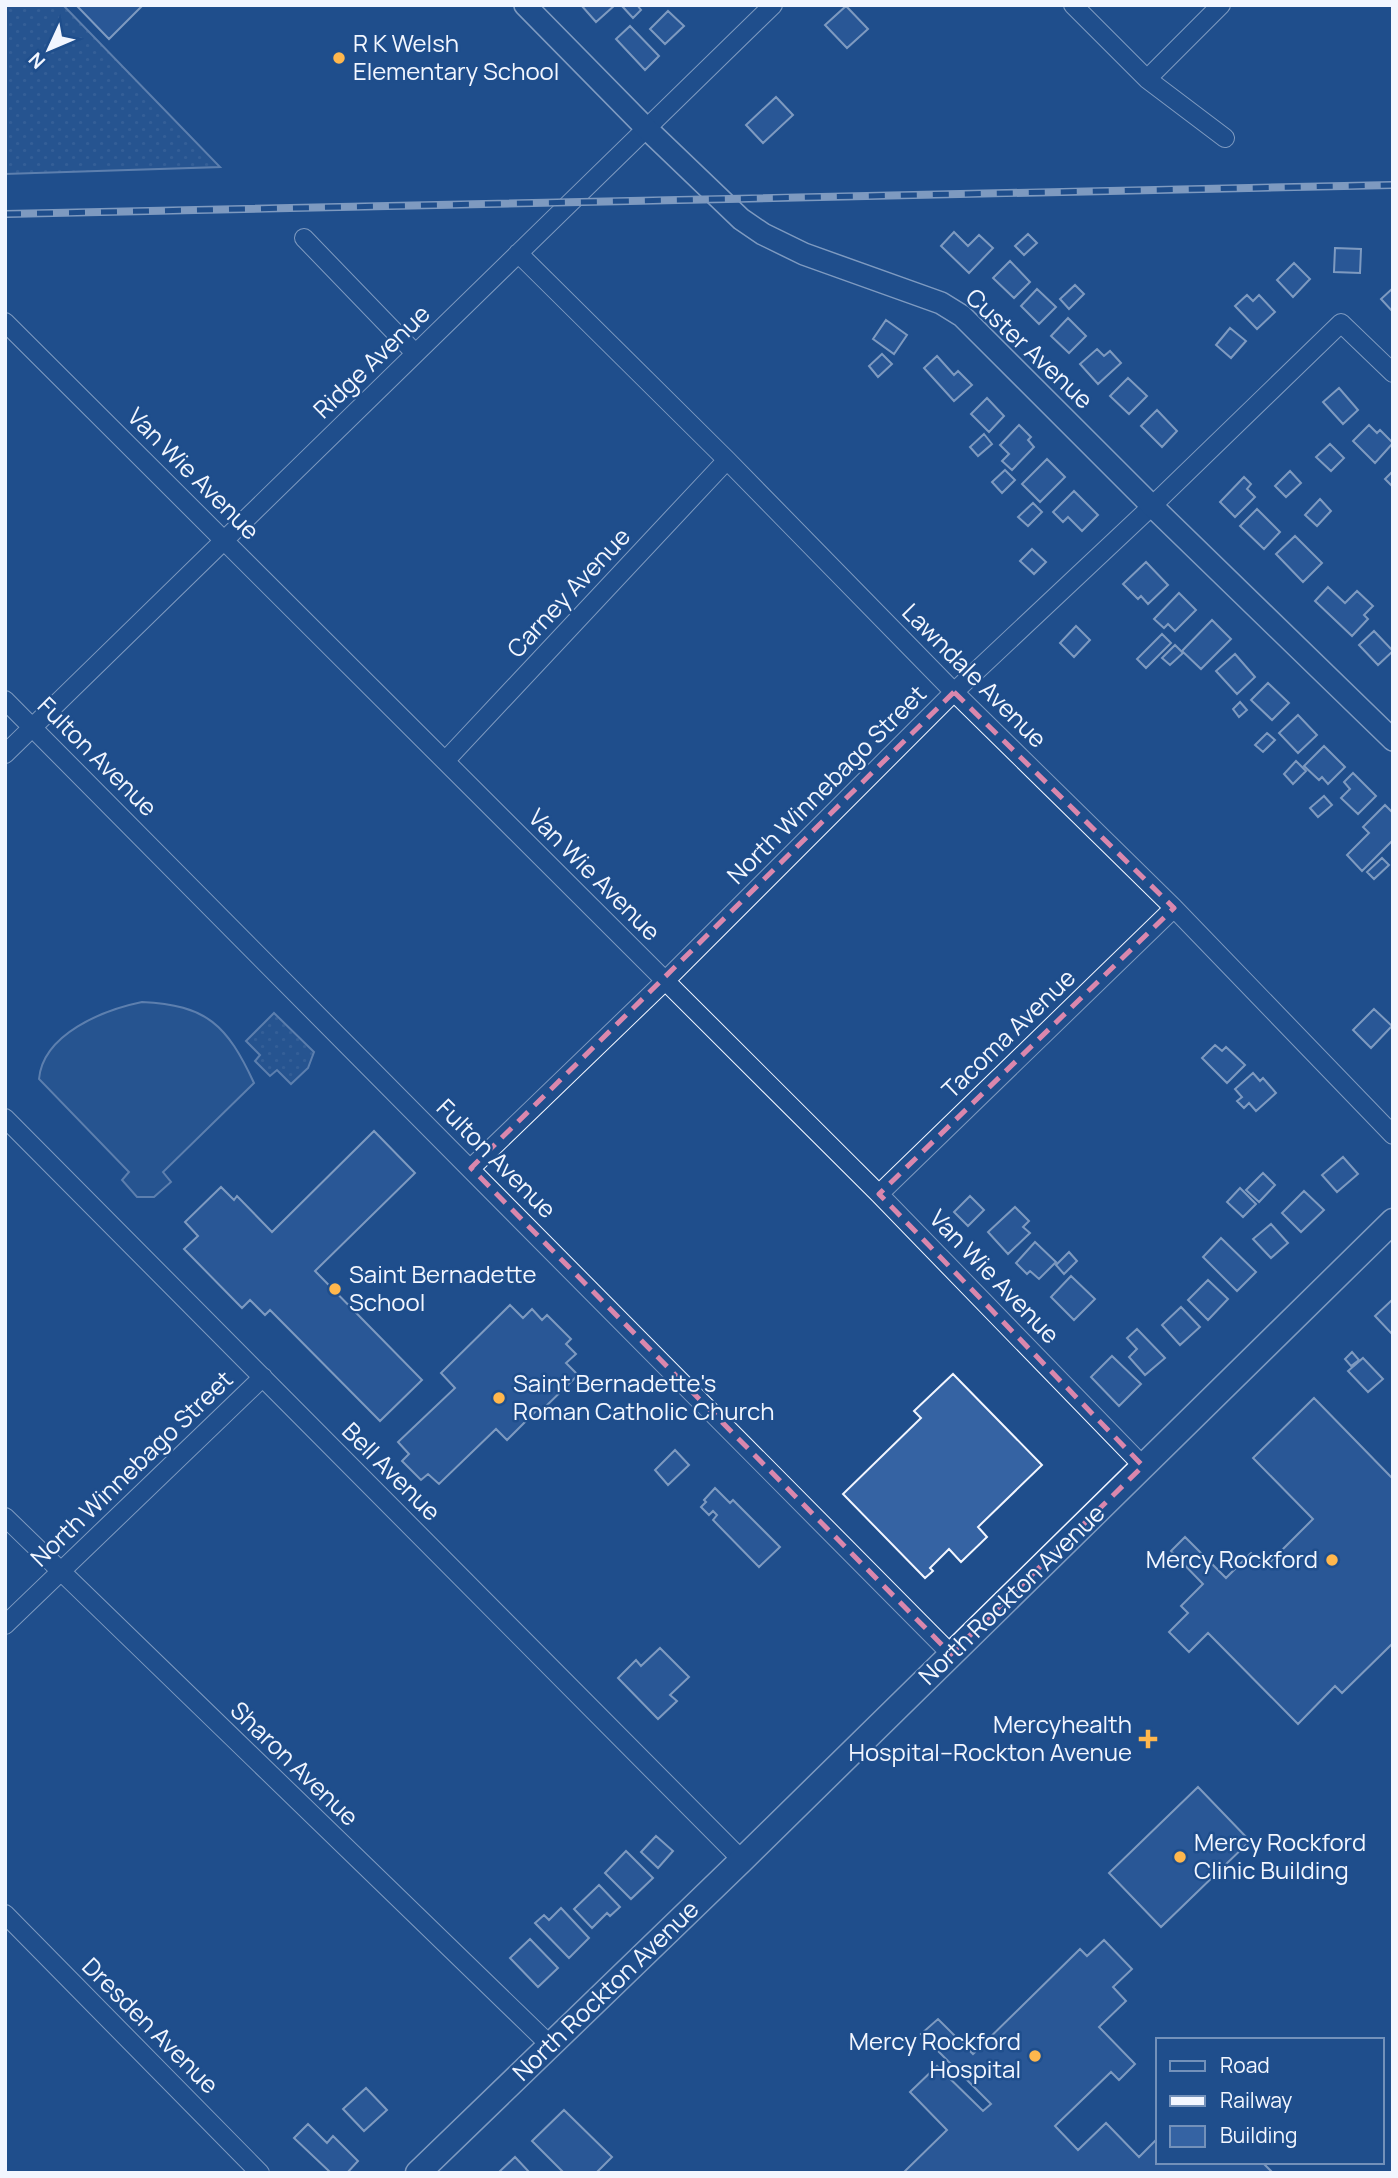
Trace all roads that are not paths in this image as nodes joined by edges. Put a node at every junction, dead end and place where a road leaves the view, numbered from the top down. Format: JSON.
{"nodes":[{"id":1,"x":525,"y":5,"type":"edge"},
{"id":2,"x":773,"y":5,"type":"edge"},
{"id":3,"x":1073,"y":5,"type":"edge"},
{"id":4,"x":1221,"y":5,"type":"edge"},
{"id":5,"x":1147,"y":79,"type":"junction"},
{"id":6,"x":646,"y":128,"type":"junction"},
{"id":7,"x":1225,"y":138,"type":"dead end"},
{"id":8,"x":303,"y":237,"type":"dead end"},
{"id":9,"x":518,"y":253,"type":"junction"},
{"id":10,"x":5,"y":322,"type":"edge"},
{"id":11,"x":415,"y":353,"type":"junction"},
{"id":12,"x":1393,"y":373,"type":"edge"},
{"id":13,"x":727,"y":460,"type":"junction"},
{"id":14,"x":1152,"y":506,"type":"junction"},
{"id":15,"x":224,"y":540,"type":"junction"},
{"id":16,"x":954,"y":692,"type":"junction"},
{"id":17,"x":5,"y":700,"type":"edge"},
{"id":18,"x":33,"y":727,"type":"junction"},
{"id":19,"x":1393,"y":740,"type":"edge"},
{"id":20,"x":5,"y":754,"type":"edge"},
{"id":21,"x":446,"y":760,"type":"junction"},
{"id":22,"x":1174,"y":908,"type":"junction"},
{"id":23,"x":665,"y":981,"type":"junction"},
{"id":24,"x":5,"y":1118,"type":"edge"},
{"id":25,"x":1393,"y":1135,"type":"edge"},
{"id":26,"x":471,"y":1168,"type":"junction"},
{"id":27,"x":879,"y":1194,"type":"junction"},
{"id":28,"x":1393,"y":1221,"type":"edge"},
{"id":29,"x":263,"y":1377,"type":"junction"},
{"id":30,"x":1143,"y":1466,"type":"junction"},
{"id":31,"x":5,"y":1517,"type":"edge"},
{"id":32,"x":60,"y":1572,"type":"junction"},
{"id":33,"x":5,"y":1625,"type":"edge"},
{"id":34,"x":951,"y":1654,"type":"junction"},
{"id":35,"x":742,"y":1860,"type":"junction"},
{"id":36,"x":5,"y":1914,"type":"edge"},
{"id":37,"x":550,"y":2045,"type":"junction"},
{"id":38,"x":260,"y":2173,"type":"edge"},
{"id":39,"x":418,"y":2173,"type":"edge"}],
"edges":[{"from":1,"to":6,"type":"street","name":"Custer Avenue"},
{"from":2,"to":6,"type":"street","name":"Ridge Avenue"},
{"from":3,"to":5,"type":"street"},
{"from":4,"to":5,"type":"street"},
{"from":5,"to":7,"type":"street"},
{"from":6,"to":9,"type":"street","name":"Ridge Avenue"},
{"from":6,"to":14,"type":"street","name":"Custer Avenue"},
{"from":8,"to":11,"type":"street"},
{"from":9,"to":11,"type":"street","name":"Ridge Avenue"},
{"from":9,"to":13,"type":"street","name":"Lawndale Avenue"},
{"from":10,"to":15,"type":"street","name":"Van Wie Avenue"},
{"from":11,"to":15,"type":"street","name":"Ridge Avenue"},
{"from":12,"to":14,"type":"street","name":"North Winnebago Street"},
{"from":13,"to":16,"type":"street","name":"Lawndale Avenue"},
{"from":13,"to":21,"type":"street","name":"Carney Avenue"},
{"from":14,"to":16,"type":"street","name":"North Winnebago Street"},
{"from":14,"to":19,"type":"street","name":"Custer Avenue"},
{"from":15,"to":18,"type":"street","name":"Ridge Avenue"},
{"from":15,"to":21,"type":"street","name":"Van Wie Avenue"},
{"from":16,"to":22,"type":"street","name":"Lawndale Avenue"},
{"from":16,"to":23,"type":"street","name":"North Winnebago Street"},
{"from":17,"to":18,"type":"street","name":"Fulton Avenue"},
{"from":18,"to":20,"type":"street","name":"Ridge Avenue"},
{"from":18,"to":26,"type":"street","name":"Fulton Avenue"},
{"from":21,"to":23,"type":"street","name":"Van Wie Avenue"},
{"from":22,"to":25,"type":"street","name":"Lawndale Avenue"},
{"from":22,"to":27,"type":"street","name":"Tacoma Avenue"},
{"from":23,"to":26,"type":"street","name":"North Winnebago Street"},
{"from":23,"to":27,"type":"street","name":"Van Wie Avenue"},
{"from":24,"to":29,"type":"street","name":"Bell Avenue"},
{"from":26,"to":34,"type":"street","name":"Fulton Avenue"},
{"from":27,"to":30,"type":"street","name":"Van Wie Avenue"},
{"from":28,"to":30,"type":"main road","name":"North Rockton Avenue"},
{"from":29,"to":32,"type":"street","name":"North Winnebago Street"},
{"from":29,"to":35,"type":"street","name":"Bell Avenue"},
{"from":30,"to":34,"type":"main road","name":"North Rockton Avenue"},
{"from":31,"to":32,"type":"street","name":"Sharon Avenue"},
{"from":32,"to":33,"type":"street","name":"North Winnebago Street"},
{"from":32,"to":37,"type":"street","name":"Sharon Avenue"},
{"from":34,"to":35,"type":"main road","name":"North Rockton Avenue"},
{"from":35,"to":37,"type":"main road","name":"North Rockton Avenue"},
{"from":36,"to":38,"type":"street","name":"Dresden Avenue"},
{"from":37,"to":39,"type":"main road","name":"North Rockton Avenue"}]}
